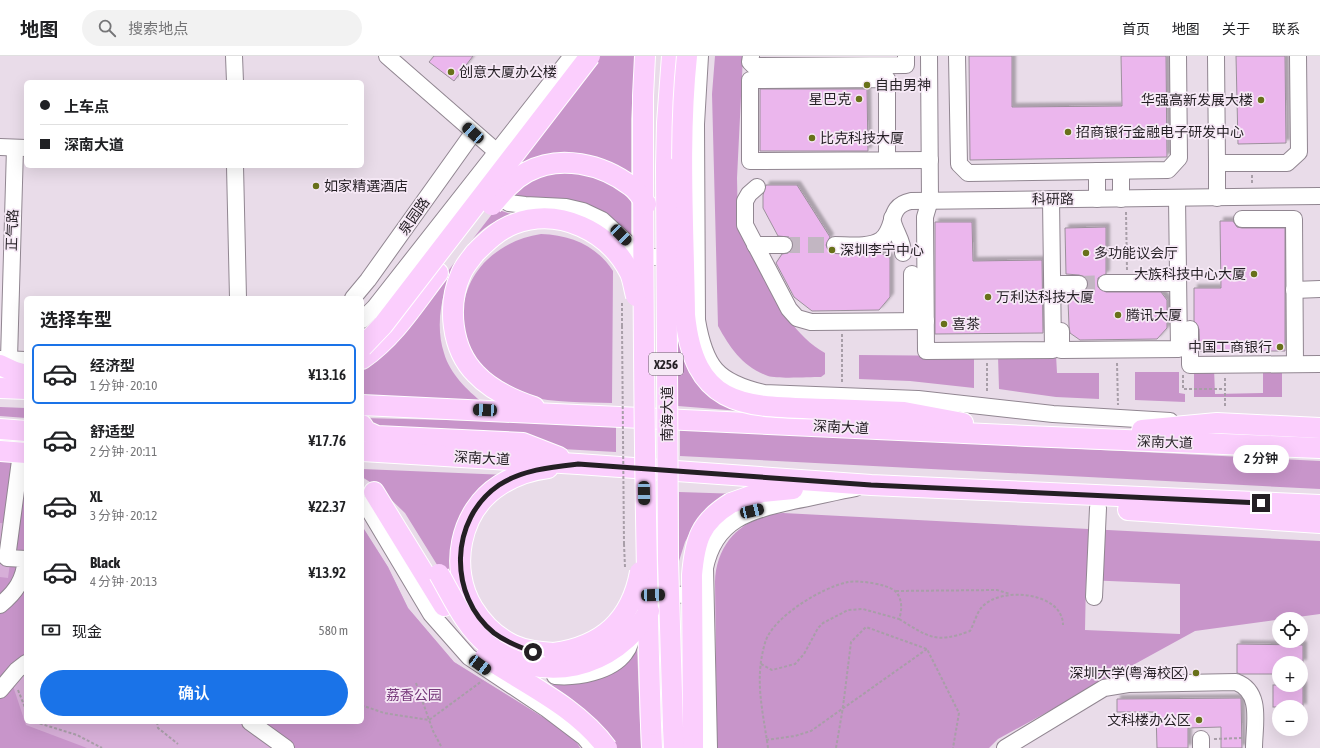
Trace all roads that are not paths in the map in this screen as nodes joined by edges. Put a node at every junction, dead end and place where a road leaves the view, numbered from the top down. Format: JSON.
{"nodes":[{"id":1,"x":234,"y":56,"type":"edge"},
{"id":2,"x":387,"y":56,"type":"edge"},
{"id":3,"x":572,"y":56,"type":"edge"},
{"id":4,"x":590,"y":56,"type":"edge"},
{"id":5,"x":645,"y":56,"type":"edge"},
{"id":6,"x":672,"y":56,"type":"edge"},
{"id":7,"x":687,"y":56,"type":"edge"},
{"id":8,"x":700,"y":56,"type":"edge"},
{"id":9,"x":751,"y":56,"type":"edge"},
{"id":10,"x":906,"y":56,"type":"edge"},
{"id":11,"x":929,"y":56,"type":"edge"},
{"id":12,"x":957,"y":56,"type":"edge"},
{"id":13,"x":1178,"y":56,"type":"edge"},
{"id":14,"x":1216,"y":56,"type":"edge"},
{"id":15,"x":1298,"y":56,"type":"edge"},
{"id":16,"x":235,"y":80,"type":"edge"},
{"id":17,"x":473,"y":133,"type":"junction"},
{"id":18,"x":14,"y":148,"type":"edge"},
{"id":19,"x":497,"y":152,"type":"junction"},
{"id":20,"x":887,"y":160,"type":"junction"},
{"id":21,"x":930,"y":160,"type":"junction"},
{"id":22,"x":1217,"y":163,"type":"junction"},
{"id":23,"x":236,"y":168,"type":"edge"},
{"id":24,"x":1097,"y":171,"type":"junction"},
{"id":25,"x":1121,"y":171,"type":"junction"},
{"id":26,"x":472,"y":183,"type":"junction"},
{"id":27,"x":757,"y":186,"type":"dead end"},
{"id":28,"x":1320,"y":196,"type":"edge"},
{"id":29,"x":1177,"y":198,"type":"junction"},
{"id":30,"x":1217,"y":198,"type":"junction"},
{"id":31,"x":1055,"y":199,"type":"junction"},
{"id":32,"x":1097,"y":199,"type":"junction"},
{"id":33,"x":930,"y":200,"type":"junction"},
{"id":34,"x":1124,"y":203,"type":"junction"},
{"id":35,"x":892,"y":218,"type":"junction"},
{"id":36,"x":1242,"y":219,"type":"dead end"},
{"id":37,"x":755,"y":245,"type":"junction"},
{"id":38,"x":784,"y":245,"type":"tunnel mouth"},
{"id":39,"x":835,"y":245,"type":"tunnel mouth"},
{"id":40,"x":903,"y":253,"type":"dead end"},
{"id":41,"x":696,"y":258,"type":"junction"},
{"id":42,"x":666,"y":269,"type":"junction"},
{"id":43,"x":912,"y":274,"type":"dead end"},
{"id":44,"x":1106,"y":283,"type":"tunnel mouth"},
{"id":45,"x":1178,"y":283,"type":"junction"},
{"id":46,"x":1061,"y":284,"type":"junction"},
{"id":47,"x":1079,"y":284,"type":"tunnel mouth"},
{"id":48,"x":1294,"y":290,"type":"junction"},
{"id":49,"x":1320,"y":290,"type":"edge"},
{"id":50,"x":238,"y":296,"type":"edge"},
{"id":51,"x":355,"y":296,"type":"edge"},
{"id":52,"x":364,"y":318,"type":"edge"},
{"id":53,"x":5,"y":319,"type":"edge"},
{"id":54,"x":919,"y":321,"type":"junction"},
{"id":55,"x":1190,"y":328,"type":"dead end"},
{"id":56,"x":364,"y":345,"type":"edge"},
{"id":57,"x":643,"y":352,"type":"junction"},
{"id":58,"x":364,"y":358,"type":"edge"},
{"id":59,"x":1295,"y":364,"type":"junction"},
{"id":60,"x":1320,"y":364,"type":"edge"},
{"id":61,"x":13,"y":367,"type":"edge"},
{"id":62,"x":0,"y":388,"type":"edge"},
{"id":63,"x":24,"y":389,"type":"edge"},
{"id":64,"x":370,"y":406,"type":"edge"},
{"id":65,"x":364,"y":414,"type":"edge"},
{"id":66,"x":561,"y":414,"type":"junction"},
{"id":67,"x":1221,"y":417,"type":"junction"},
{"id":68,"x":364,"y":428,"type":"edge"},
{"id":69,"x":1320,"y":428,"type":"edge"},
{"id":70,"x":0,"y":429,"type":"edge"},
{"id":71,"x":24,"y":431,"type":"edge"},
{"id":72,"x":1027,"y":436,"type":"junction"},
{"id":73,"x":1060,"y":438,"type":"junction"},
{"id":74,"x":1320,"y":448,"type":"edge"},
{"id":75,"x":0,"y":451,"type":"edge"},
{"id":76,"x":364,"y":451,"type":"edge"},
{"id":77,"x":23,"y":453,"type":"edge"},
{"id":78,"x":578,"y":464,"type":"junction"},
{"id":79,"x":871,"y":485,"type":"junction"},
{"id":80,"x":963,"y":490,"type":"junction"},
{"id":81,"x":366,"y":493,"type":"edge"},
{"id":82,"x":1172,"y":499,"type":"junction"},
{"id":83,"x":1098,"y":508,"type":"junction"},
{"id":84,"x":1243,"y":519,"type":"junction"},
{"id":85,"x":1318,"y":521,"type":"edge"},
{"id":86,"x":645,"y":540,"type":"junction"},
{"id":87,"x":24,"y":559,"type":"edge"},
{"id":88,"x":668,"y":560,"type":"junction"},
{"id":89,"x":24,"y":572,"type":"edge"},
{"id":90,"x":706,"y":594,"type":"junction"},
{"id":91,"x":1094,"y":597,"type":"dead end"},
{"id":92,"x":0,"y":605,"type":"edge"},
{"id":93,"x":24,"y":665,"type":"edge"},
{"id":94,"x":508,"y":684,"type":"junction"},
{"id":95,"x":0,"y":690,"type":"edge"},
{"id":96,"x":253,"y":724,"type":"edge"},
{"id":97,"x":683,"y":727,"type":"junction"},
{"id":98,"x":1254,"y":743,"type":"edge"},
{"id":99,"x":286,"y":748,"type":"edge"},
{"id":100,"x":593,"y":748,"type":"edge"},
{"id":101,"x":607,"y":748,"type":"edge"},
{"id":102,"x":652,"y":748,"type":"edge"},
{"id":103,"x":674,"y":748,"type":"edge"},
{"id":104,"x":693,"y":748,"type":"edge"},
{"id":105,"x":709,"y":748,"type":"edge"},
{"id":106,"x":1005,"y":748,"type":"edge"}],
"edges":[{"from":1,"to":16,"type":"street"},
{"from":2,"to":17,"type":"street"},
{"from":3,"to":19,"type":"street"},
{"from":4,"to":56,"type":"main road","bridge":true},
{"from":5,"to":57,"type":"main road","name":"南海大道","number":"X256","bridge":true},
{"from":6,"to":42,"type":"main road","name":"南海大道","number":"X256","bridge":true},
{"from":7,"to":72,"type":"main road","bridge":true},
{"from":8,"to":41,"type":"street"},
{"from":9,"to":10,"type":"street"},
{"from":11,"to":21,"type":"street"},
{"from":12,"to":24,"type":"street"},
{"from":13,"to":25,"type":"street"},
{"from":14,"to":22,"type":"street"},
{"from":15,"to":22,"type":"street"},
{"from":17,"to":19,"type":"street"},
{"from":17,"to":51,"type":"street","name":"泉园路"},
{"from":18,"to":53,"type":"street","name":"正气路"},
{"from":19,"to":26,"type":"street"},
{"from":20,"to":20,"type":"street"},
{"from":20,"to":21,"type":"street"},
{"from":21,"to":33,"type":"street"},
{"from":22,"to":30,"type":"street"},
{"from":23,"to":50,"type":"street"},
{"from":24,"to":25,"type":"street"},
{"from":24,"to":32,"type":"street"},
{"from":25,"to":34,"type":"street"},
{"from":26,"to":41,"type":"street"},
{"from":26,"to":52,"type":"street"},
{"from":27,"to":37,"type":"street"},
{"from":28,"to":30,"type":"street","name":"科研路"},
{"from":29,"to":30,"type":"street","name":"科研路"},
{"from":29,"to":34,"type":"street","name":"科研路"},
{"from":29,"to":45,"type":"street"},
{"from":31,"to":32,"type":"street","name":"科研路"},
{"from":31,"to":33,"type":"street","name":"科研路"},
{"from":31,"to":46,"type":"street"},
{"from":31,"to":54,"type":"street"},
{"from":32,"to":34,"type":"street","name":"科研路"},
{"from":33,"to":35,"type":"street","name":"科研路"},
{"from":33,"to":54,"type":"street"},
{"from":35,"to":39,"type":"street","name":"科研路"},
{"from":35,"to":40,"type":"street"},
{"from":36,"to":48,"type":"street"},
{"from":37,"to":38,"type":"street"},
{"from":37,"to":54,"type":"street"},
{"from":41,"to":67,"type":"street"},
{"from":42,"to":58,"type":"main road","bridge":true},
{"from":42,"to":88,"type":"main road","name":"南海大道","number":"X256","bridge":true},
{"from":43,"to":54,"type":"street"},
{"from":44,"to":45,"type":"street"},
{"from":45,"to":46,"type":"street"},
{"from":46,"to":47,"type":"street"},
{"from":48,"to":49,"type":"street"},
{"from":48,"to":59,"type":"street"},
{"from":53,"to":61,"type":"street","name":"正气路"},
{"from":55,"to":59,"type":"street"},
{"from":57,"to":66,"type":"main road","bridge":true},
{"from":57,"to":86,"type":"main road","name":"南海大道","number":"X256","bridge":true},
{"from":59,"to":60,"type":"street"},
{"from":62,"to":63,"type":"main road"},
{"from":64,"to":65,"type":"main road"},
{"from":64,"to":66,"type":"main road","name":"深南大道"},
{"from":66,"to":72,"type":"main road","name":"深南大道"},
{"from":67,"to":69,"type":"main road"},
{"from":67,"to":73,"type":"main road"},
{"from":68,"to":78,"type":"main road"},
{"from":70,"to":71,"type":"main road"},
{"from":72,"to":73,"type":"main road","name":"深南大道"},
{"from":73,"to":74,"type":"main road","name":"深南大道"},
{"from":75,"to":77,"type":"main road"},
{"from":76,"to":78,"type":"main road","name":"深南大道"},
{"from":77,"to":87,"type":"street"},
{"from":78,"to":79,"type":"main road","name":"深南大道"},
{"from":78,"to":86,"type":"main road","bridge":true},
{"from":79,"to":80,"type":"main road","name":"深南大道"},
{"from":79,"to":90,"type":"street"},
{"from":79,"to":97,"type":"main road","bridge":true},
{"from":80,"to":82,"type":"main road","name":"深南大道"},
{"from":80,"to":83,"type":"main road"},
{"from":81,"to":88,"type":"main road","bridge":true},
{"from":81,"to":94,"type":"street"},
{"from":81,"to":101,"type":"main road","bridge":true},
{"from":82,"to":84,"type":"main road"},
{"from":82,"to":85,"type":"main road","name":"深南大道"},
{"from":83,"to":84,"type":"main road"},
{"from":83,"to":91,"type":"street"},
{"from":84,"to":85,"type":"main road"},
{"from":86,"to":102,"type":"main road","name":"南海大道","number":"X256","bridge":true},
{"from":88,"to":97,"type":"main road","name":"南海大道","number":"X256","bridge":true},
{"from":89,"to":92,"type":"street"},
{"from":90,"to":94,"type":"street"},
{"from":90,"to":105,"type":"street"},
{"from":93,"to":95,"type":"street"},
{"from":94,"to":100,"type":"street"},
{"from":96,"to":99,"type":"street"},
{"from":97,"to":103,"type":"main road","name":"南海大道","number":"X256"},
{"from":97,"to":104,"type":"main road"},
{"from":98,"to":106,"type":"street"}]}
